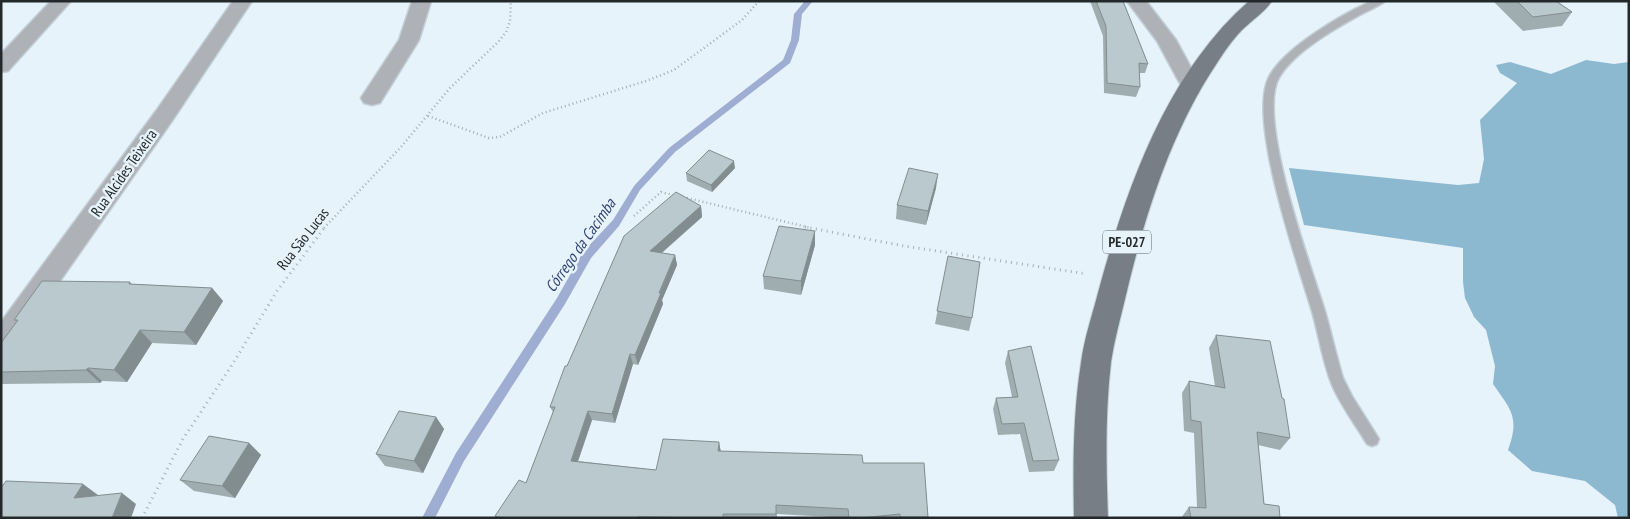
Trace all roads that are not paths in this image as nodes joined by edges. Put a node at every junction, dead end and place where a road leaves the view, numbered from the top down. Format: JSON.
{"nodes":[{"id":1,"x":62,"y":1,"type":"edge"},
{"id":2,"x":243,"y":1,"type":"edge"},
{"id":3,"x":422,"y":1,"type":"edge"},
{"id":4,"x":1136,"y":1,"type":"edge"},
{"id":5,"x":1262,"y":1,"type":"edge"},
{"id":6,"x":1380,"y":1,"type":"edge"},
{"id":7,"x":1,"y":66,"type":"edge"},
{"id":8,"x":1191,"y":86,"type":"junction"},
{"id":9,"x":372,"y":98,"type":"dead end"},
{"id":10,"x":1,"y":343,"type":"edge"},
{"id":11,"x":1372,"y":438,"type":"dead end"},
{"id":12,"x":1091,"y":518,"type":"edge"}],
"edges":[{"from":1,"to":7,"type":"street"},
{"from":2,"to":10,"type":"street","name":"Rua Alcides Teixeira"},
{"from":3,"to":9,"type":"street"},
{"from":4,"to":8,"type":"street"},
{"from":5,"to":8,"type":"main road","number":"PE-027"},
{"from":6,"to":11,"type":"lane"},
{"from":8,"to":12,"type":"main road","number":"PE-027"}]}
